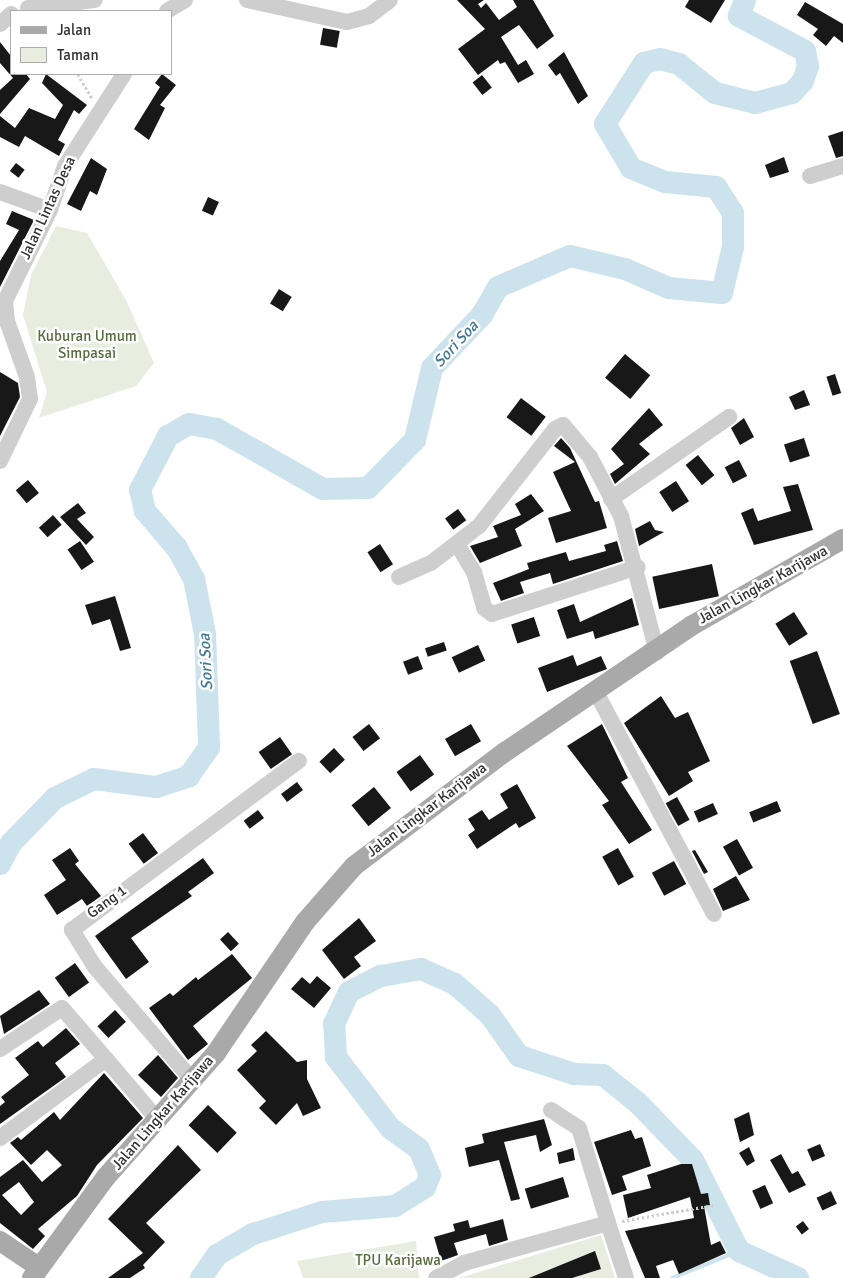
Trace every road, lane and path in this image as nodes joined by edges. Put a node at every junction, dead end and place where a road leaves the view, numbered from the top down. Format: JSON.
{"nodes":[{"id":1,"x":95,"y":0,"type":"edge"},
{"id":2,"x":182,"y":0,"type":"edge"},
{"id":3,"x":247,"y":0,"type":"edge"},
{"id":4,"x":390,"y":0,"type":"edge"},
{"id":5,"x":23,"y":6,"type":"edge"},
{"id":6,"x":168,"y":10,"type":"edge"},
{"id":7,"x":10,"y":15,"type":"edge"},
{"id":8,"x":0,"y":24,"type":"edge"},
{"id":9,"x":79,"y":75,"type":"edge"},
{"id":10,"x":123,"y":75,"type":"edge"},
{"id":11,"x":99,"y":111,"type":"junction"},
{"id":12,"x":843,"y":166,"type":"edge"},
{"id":13,"x":810,"y":176,"type":"dead end"},
{"id":14,"x":0,"y":192,"type":"edge"},
{"id":15,"x":50,"y":210,"type":"junction"},
{"id":16,"x":728,"y":417,"type":"dead end"},
{"id":17,"x":0,"y":461,"type":"edge"},
{"id":18,"x":611,"y":499,"type":"junction"},
{"id":19,"x":843,"y":539,"type":"edge"},
{"id":20,"x":458,"y":544,"type":"junction"},
{"id":21,"x":638,"y":567,"type":"junction"},
{"id":22,"x":399,"y":577,"type":"dead end"},
{"id":23,"x":657,"y":652,"type":"junction"},
{"id":24,"x":597,"y":694,"type":"junction"},
{"id":25,"x":299,"y":760,"type":"dead end"},
{"id":26,"x":714,"y":914,"type":"dead end"},
{"id":27,"x":0,"y":1049,"type":"edge"},
{"id":28,"x":106,"y":1059,"type":"junction"},
{"id":29,"x":193,"y":1081,"type":"junction"},
{"id":30,"x":551,"y":1110,"type":"dead end"},
{"id":31,"x":158,"y":1120,"type":"junction"},
{"id":32,"x":0,"y":1138,"type":"edge"},
{"id":33,"x":714,"y":1206,"type":"dead end"},
{"id":34,"x":608,"y":1223,"type":"junction"},
{"id":35,"x":0,"y":1242,"type":"edge"},
{"id":36,"x":35,"y":1272,"type":"edge"},
{"id":37,"x":436,"y":1278,"type":"edge"},
{"id":38,"x":626,"y":1278,"type":"edge"}],
"edges":[{"from":1,"to":5,"type":"street"},
{"from":2,"to":6,"type":"street"},
{"from":3,"to":4,"type":"street"},
{"from":7,"to":8,"type":"street"},
{"from":9,"to":11,"type":"path"},
{"from":10,"to":11,"type":"street","name":"Jalan Lintas Desa"},
{"from":11,"to":15,"type":"street","name":"Jalan Lintas Desa"},
{"from":12,"to":13,"type":"street"},
{"from":14,"to":15,"type":"street"},
{"from":15,"to":17,"type":"street","name":"Jalan Lintas Desa"},
{"from":16,"to":18,"type":"street"},
{"from":18,"to":20,"type":"street"},
{"from":18,"to":21,"type":"street"},
{"from":19,"to":23,"type":"main road","name":"Jalan Lingkar Karijawa"},
{"from":20,"to":21,"type":"street"},
{"from":20,"to":22,"type":"street"},
{"from":21,"to":23,"type":"street"},
{"from":23,"to":24,"type":"main road","name":"Jalan Lingkar Karijawa"},
{"from":24,"to":26,"type":"street"},
{"from":24,"to":29,"type":"main road","name":"Jalan Lingkar Karijawa"},
{"from":25,"to":29,"type":"street","name":"Gang 1"},
{"from":27,"to":28,"type":"street"},
{"from":28,"to":31,"type":"street"},
{"from":28,"to":32,"type":"street"},
{"from":29,"to":31,"type":"main road","name":"Jalan Lingkar Karijawa"},
{"from":30,"to":34,"type":"street"},
{"from":31,"to":36,"type":"main road","name":"Jalan Lingkar Karijawa"},
{"from":33,"to":34,"type":"path"},
{"from":34,"to":37,"type":"street"},
{"from":34,"to":38,"type":"street"},
{"from":35,"to":36,"type":"main road"}]}
